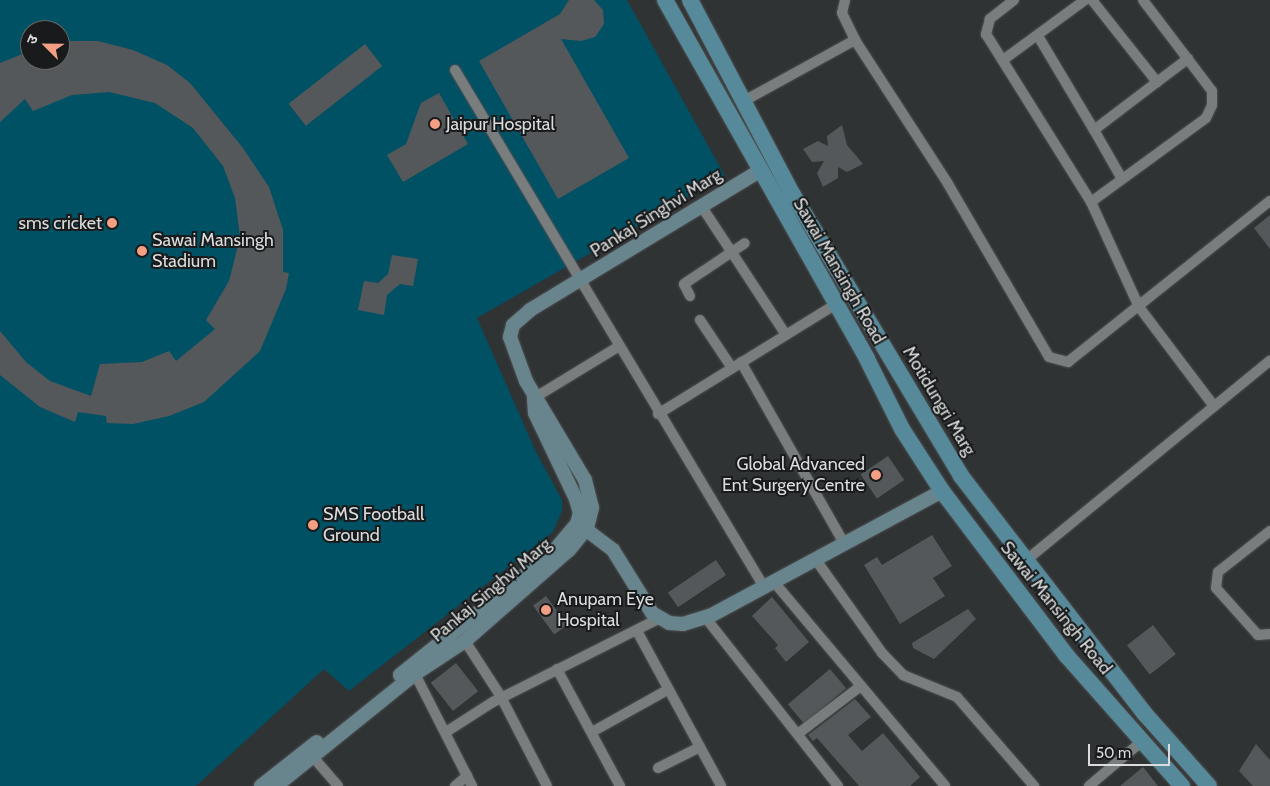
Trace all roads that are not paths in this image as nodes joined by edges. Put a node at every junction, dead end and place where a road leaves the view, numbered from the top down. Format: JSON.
{"nodes":[{"id":1,"x":665,"y":0,"type":"edge"},
{"id":2,"x":690,"y":0,"type":"edge"},
{"id":3,"x":845,"y":0,"type":"edge"},
{"id":4,"x":1014,"y":0,"type":"edge"},
{"id":5,"x":1085,"y":0,"type":"edge"},
{"id":6,"x":1092,"y":0,"type":"edge"},
{"id":7,"x":1143,"y":0,"type":"edge"},
{"id":8,"x":1038,"y":36,"type":"junction"},
{"id":9,"x":856,"y":40,"type":"junction"},
{"id":10,"x":1188,"y":59,"type":"junction"},
{"id":11,"x":1003,"y":60,"type":"junction"},
{"id":12,"x":456,"y":70,"type":"dead end"},
{"id":13,"x":1157,"y":82,"type":"junction"},
{"id":14,"x":744,"y":101,"type":"junction"},
{"id":15,"x":1094,"y":130,"type":"junction"},
{"id":16,"x":758,"y":172,"type":"junction"},
{"id":17,"x":1122,"y":179,"type":"junction"},
{"id":18,"x":1270,"y":201,"type":"edge"},
{"id":19,"x":1091,"y":202,"type":"junction"},
{"id":20,"x":702,"y":207,"type":"junction"},
{"id":21,"x":744,"y":243,"type":"dead end"},
{"id":22,"x":732,"y":252,"type":"junction"},
{"id":23,"x":580,"y":282,"type":"junction"},
{"id":24,"x":690,"y":296,"type":"dead end"},
{"id":25,"x":836,"y":304,"type":"junction"},
{"id":26,"x":1139,"y":307,"type":"junction"},
{"id":27,"x":700,"y":320,"type":"dead end"},
{"id":28,"x":786,"y":335,"type":"junction"},
{"id":29,"x":618,"y":347,"type":"junction"},
{"id":30,"x":1270,"y":361,"type":"edge"},
{"id":31,"x":741,"y":362,"type":"junction"},
{"id":32,"x":732,"y":368,"type":"junction"},
{"id":33,"x":534,"y":398,"type":"junction"},
{"id":34,"x":1214,"y":406,"type":"junction"},
{"id":35,"x":658,"y":414,"type":"junction"},
{"id":36,"x":942,"y":491,"type":"junction"},
{"id":37,"x":582,"y":526,"type":"junction"},
{"id":38,"x":1270,"y":531,"type":"edge"},
{"id":39,"x":844,"y":544,"type":"junction"},
{"id":40,"x":816,"y":560,"type":"junction"},
{"id":41,"x":1024,"y":562,"type":"junction"},
{"id":42,"x":769,"y":584,"type":"junction"},
{"id":43,"x":705,"y":617,"type":"junction"},
{"id":44,"x":660,"y":618,"type":"junction"},
{"id":45,"x":456,"y":629,"type":"junction"},
{"id":46,"x":637,"y":631,"type":"junction"},
{"id":47,"x":1270,"y":634,"type":"edge"},
{"id":48,"x":464,"y":641,"type":"junction"},
{"id":49,"x":557,"y":669,"type":"junction"},
{"id":50,"x":413,"y":670,"type":"junction"},
{"id":51,"x":861,"y":686,"type":"junction"},
{"id":52,"x":667,"y":690,"type":"junction"},
{"id":53,"x":502,"y":697,"type":"junction"},
{"id":54,"x":446,"y":732,"type":"junction"},
{"id":55,"x":592,"y":732,"type":"junction"},
{"id":56,"x":799,"y":733,"type":"junction"},
{"id":57,"x":1140,"y":742,"type":"junction"},
{"id":58,"x":700,"y":748,"type":"junction"},
{"id":59,"x":310,"y":754,"type":"junction"},
{"id":60,"x":658,"y":768,"type":"dead end"},
{"id":61,"x":467,"y":776,"type":"junction"},
{"id":62,"x":1206,"y":783,"type":"edge"},
{"id":63,"x":261,"y":786,"type":"edge"},
{"id":64,"x":276,"y":786,"type":"edge"},
{"id":65,"x":338,"y":786,"type":"edge"},
{"id":66,"x":455,"y":786,"type":"edge"},
{"id":67,"x":472,"y":786,"type":"edge"},
{"id":68,"x":547,"y":786,"type":"edge"},
{"id":69,"x":620,"y":786,"type":"edge"},
{"id":70,"x":721,"y":786,"type":"edge"},
{"id":71,"x":838,"y":786,"type":"edge"},
{"id":72,"x":945,"y":786,"type":"edge"},
{"id":73,"x":1034,"y":786,"type":"edge"},
{"id":74,"x":1089,"y":786,"type":"edge"},
{"id":75,"x":1182,"y":786,"type":"edge"},
{"id":76,"x":1221,"y":786,"type":"edge"}],
"edges":[{"from":1,"to":16,"type":"main road","name":"Sawai Mansingh Road"},
{"from":2,"to":14,"type":"main road","name":"Motidungri Marg"},
{"from":3,"to":9,"type":"street"},
{"from":4,"to":11,"type":"street"},
{"from":5,"to":8,"type":"street"},
{"from":6,"to":13,"type":"street"},
{"from":7,"to":10,"type":"street"},
{"from":8,"to":11,"type":"street"},
{"from":8,"to":15,"type":"street"},
{"from":9,"to":14,"type":"street"},
{"from":9,"to":26,"type":"street"},
{"from":10,"to":13,"type":"street"},
{"from":10,"to":17,"type":"street"},
{"from":11,"to":19,"type":"street"},
{"from":12,"to":23,"type":"street"},
{"from":13,"to":15,"type":"street"},
{"from":14,"to":41,"type":"main road","name":"Motidungri Marg"},
{"from":15,"to":17,"type":"street"},
{"from":16,"to":20,"type":"street","name":"Pankaj Singhvi Marg"},
{"from":16,"to":25,"type":"main road","name":"Sawai Mansingh Road"},
{"from":17,"to":19,"type":"street"},
{"from":18,"to":26,"type":"street"},
{"from":19,"to":26,"type":"street"},
{"from":20,"to":22,"type":"street"},
{"from":20,"to":23,"type":"street","name":"Pankaj Singhvi Marg"},
{"from":21,"to":22,"type":"street"},
{"from":22,"to":24,"type":"street"},
{"from":22,"to":28,"type":"street"},
{"from":23,"to":29,"type":"street"},
{"from":23,"to":33,"type":"street","name":"Pankaj Singhvi Marg"},
{"from":25,"to":28,"type":"street"},
{"from":25,"to":36,"type":"main road","name":"Sawai Mansingh Road"},
{"from":26,"to":34,"type":"street"},
{"from":27,"to":32,"type":"street"},
{"from":28,"to":31,"type":"street"},
{"from":29,"to":33,"type":"street"},
{"from":29,"to":35,"type":"street"},
{"from":30,"to":34,"type":"street"},
{"from":31,"to":32,"type":"street"},
{"from":31,"to":39,"type":"street"},
{"from":32,"to":35,"type":"street"},
{"from":33,"to":37,"type":"street","name":"Pankaj Singhvi Marg"},
{"from":34,"to":41,"type":"street"},
{"from":35,"to":42,"type":"street"},
{"from":36,"to":39,"type":"street"},
{"from":36,"to":57,"type":"main road","name":"Sawai Mansingh Road"},
{"from":37,"to":44,"type":"street"},
{"from":37,"to":45,"type":"street","name":"Pankaj Singhvi Marg"},
{"from":37,"to":48,"type":"street","name":"Pankaj Singhvi Marg"},
{"from":38,"to":47,"type":"street"},
{"from":39,"to":40,"type":"street"},
{"from":40,"to":42,"type":"street"},
{"from":40,"to":73,"type":"street"},
{"from":41,"to":62,"type":"main road","name":"Motidungri Marg"},
{"from":42,"to":43,"type":"street"},
{"from":42,"to":51,"type":"street"},
{"from":43,"to":44,"type":"street"},
{"from":43,"to":56,"type":"street"},
{"from":44,"to":46,"type":"street"},
{"from":45,"to":48,"type":"street"},
{"from":45,"to":50,"type":"street","name":"Pankaj Singhvi Marg"},
{"from":46,"to":49,"type":"street"},
{"from":46,"to":52,"type":"street"},
{"from":48,"to":50,"type":"street","name":"Pankaj Singhvi Marg"},
{"from":48,"to":53,"type":"street"},
{"from":49,"to":53,"type":"street"},
{"from":49,"to":55,"type":"street"},
{"from":50,"to":54,"type":"street"},
{"from":50,"to":59,"type":"street","name":"Pankaj Singhvi Marg"},
{"from":51,"to":56,"type":"street"},
{"from":51,"to":72,"type":"street"},
{"from":52,"to":55,"type":"street"},
{"from":52,"to":58,"type":"street"},
{"from":53,"to":54,"type":"street"},
{"from":53,"to":68,"type":"street"},
{"from":54,"to":61,"type":"street"},
{"from":55,"to":69,"type":"street"},
{"from":56,"to":71,"type":"street"},
{"from":57,"to":74,"type":"street"},
{"from":57,"to":75,"type":"main road","name":"Sawai Mansingh Road"},
{"from":58,"to":60,"type":"street"},
{"from":58,"to":70,"type":"street"},
{"from":59,"to":63,"type":"street","name":"Pankaj Singhvi Marg"},
{"from":59,"to":64,"type":"street","name":"Pankaj Singhvi Marg"},
{"from":59,"to":65,"type":"street"},
{"from":61,"to":66,"type":"street"},
{"from":61,"to":67,"type":"street"},
{"from":62,"to":76,"type":"main road"}]}
